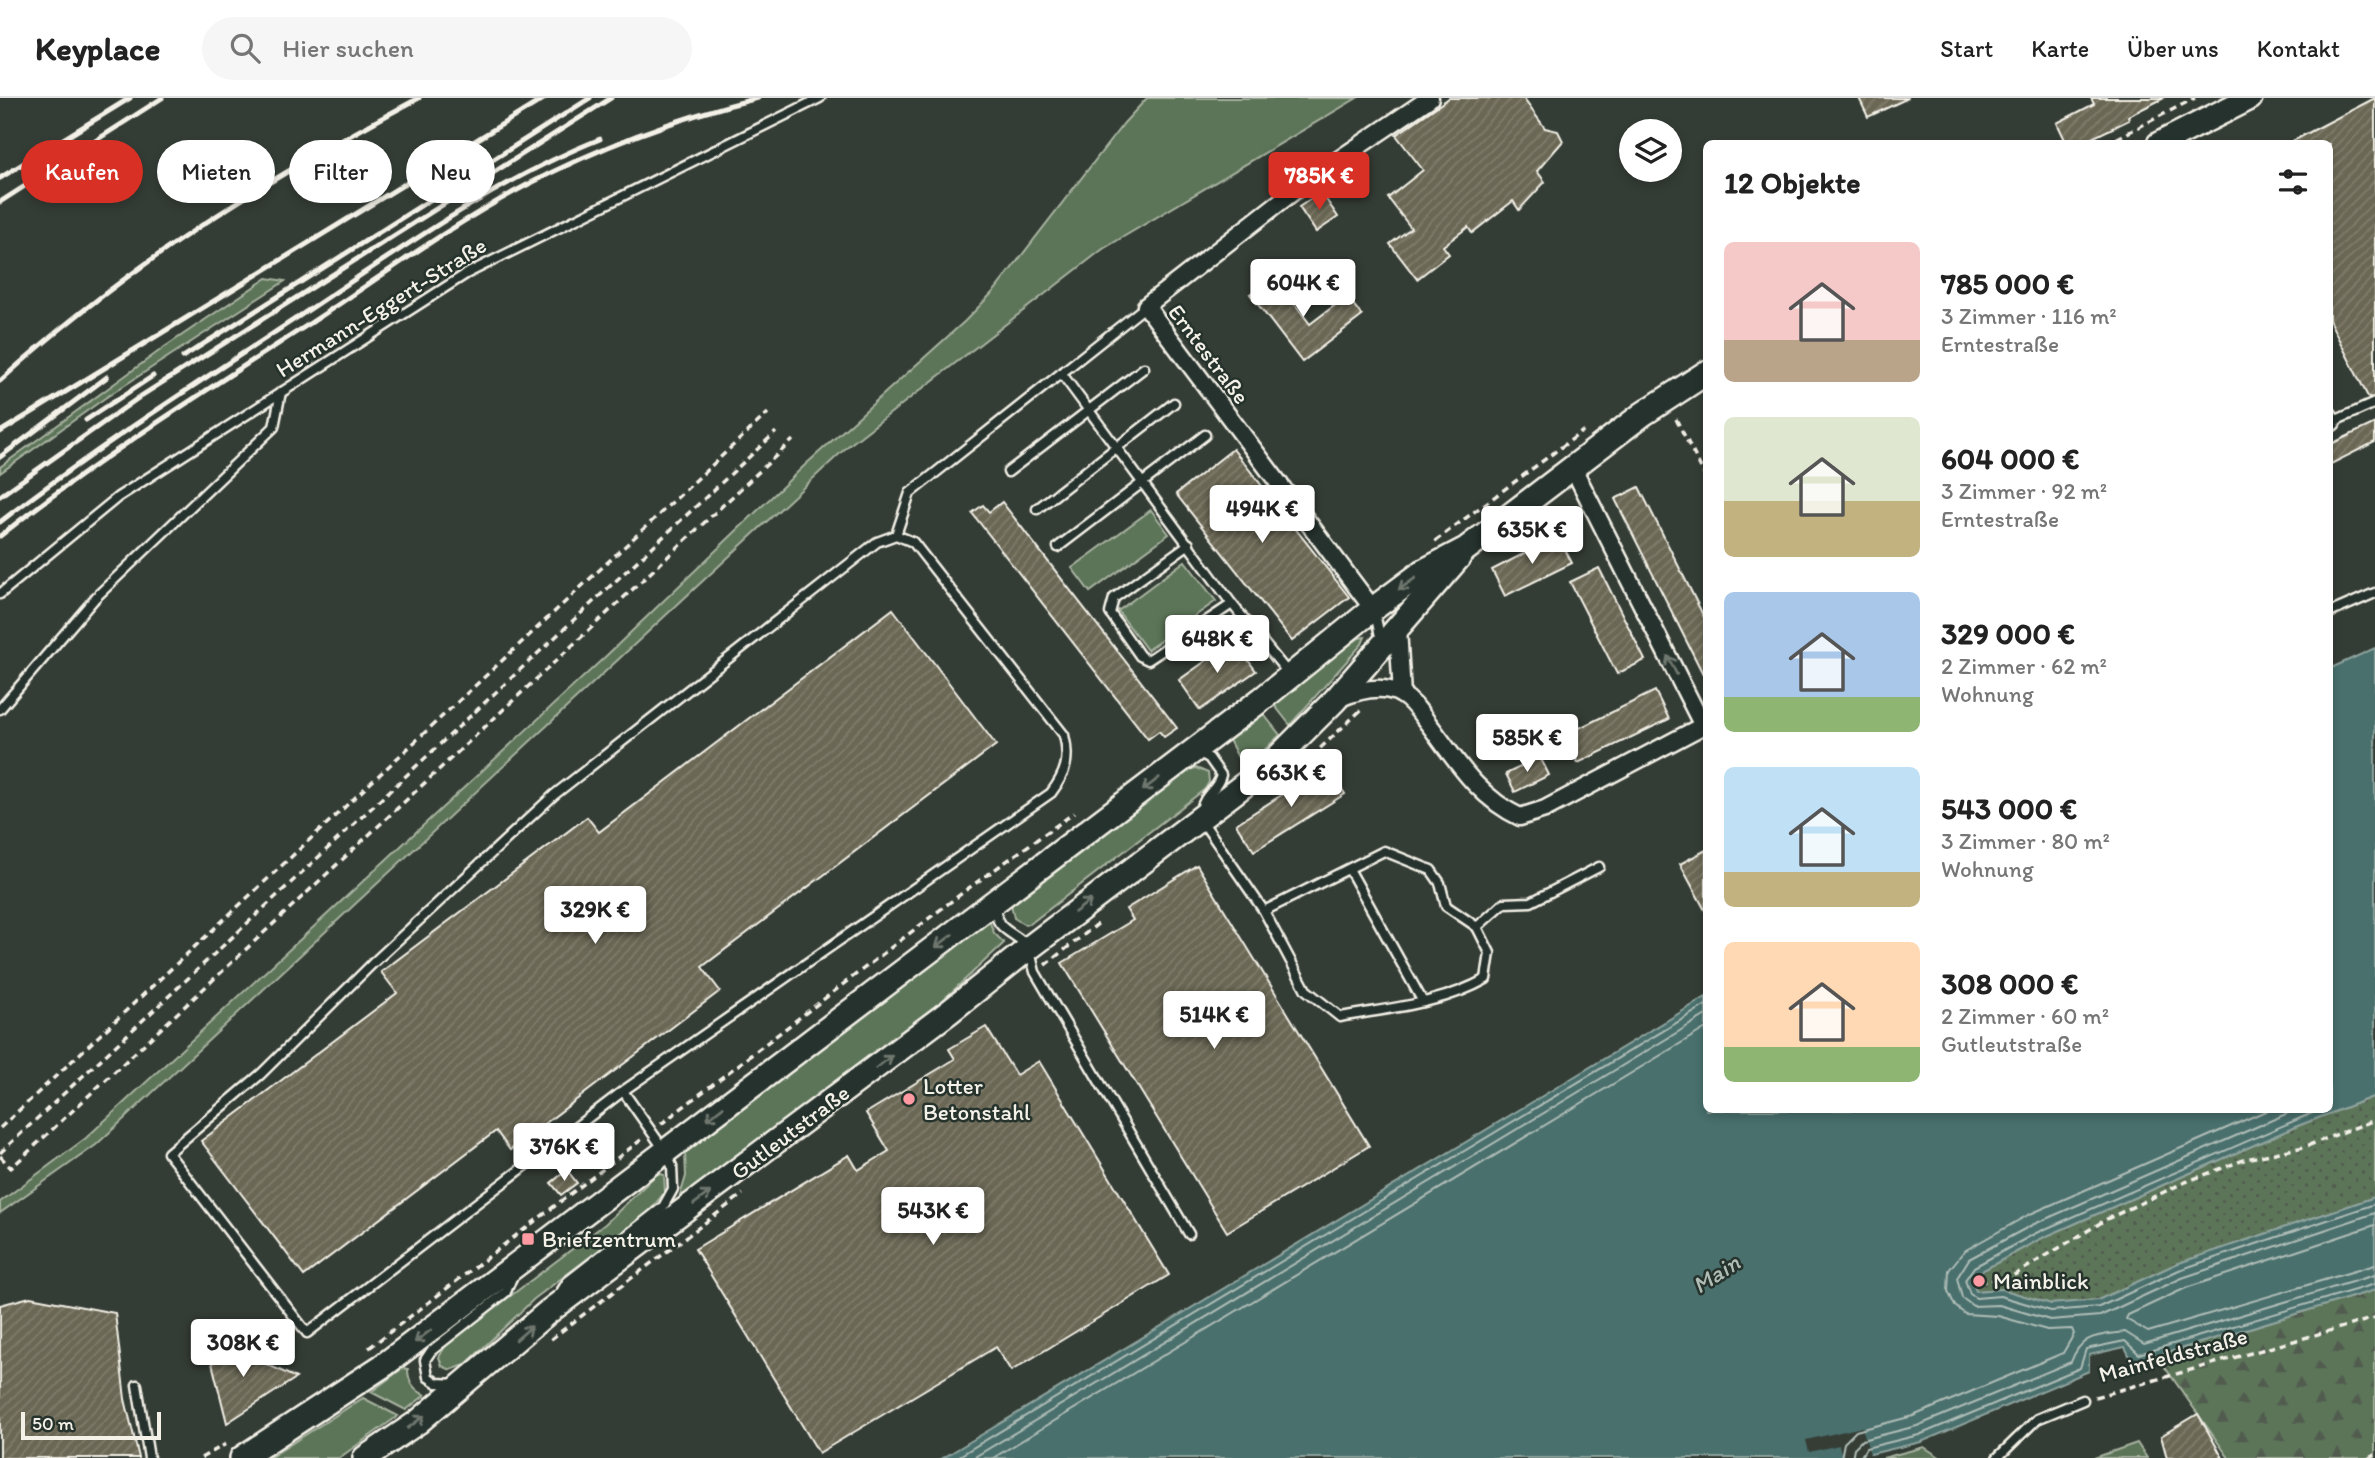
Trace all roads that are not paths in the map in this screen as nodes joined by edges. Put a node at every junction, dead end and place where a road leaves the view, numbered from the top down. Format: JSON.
{"nodes":[{"id":1,"x":1430,"y":98,"type":"edge"},
{"id":2,"x":816,"y":100,"type":"edge"},
{"id":3,"x":2240,"y":100,"type":"edge"},
{"id":4,"x":2195,"y":136,"type":"edge"},
{"id":5,"x":2177,"y":140,"type":"edge"},
{"id":6,"x":1146,"y":306,"type":"junction"},
{"id":7,"x":1144,"y":368,"type":"dead end"},
{"id":8,"x":1062,"y":374,"type":"junction"},
{"id":9,"x":1703,"y":375,"type":"edge"},
{"id":10,"x":281,"y":392,"type":"junction"},
{"id":11,"x":2375,"y":403,"type":"edge"},
{"id":12,"x":1174,"y":404,"type":"dead end"},
{"id":13,"x":1089,"y":410,"type":"junction"},
{"id":14,"x":2333,"y":419,"type":"edge"},
{"id":15,"x":1205,"y":435,"type":"dead end"},
{"id":16,"x":1117,"y":447,"type":"junction"},
{"id":17,"x":1572,"y":466,"type":"junction"},
{"id":18,"x":1008,"y":472,"type":"dead end"},
{"id":19,"x":1143,"y":482,"type":"junction"},
{"id":20,"x":1037,"y":509,"type":"dead end"},
{"id":21,"x":895,"y":536,"type":"junction"},
{"id":22,"x":1189,"y":544,"type":"junction"},
{"id":23,"x":1058,"y":547,"type":"dead end"},
{"id":24,"x":1466,"y":549,"type":"junction"},
{"id":25,"x":2375,"y":593,"type":"edge"},
{"id":26,"x":0,"y":594,"type":"edge"},
{"id":27,"x":1232,"y":604,"type":"junction"},
{"id":28,"x":1373,"y":609,"type":"junction"},
{"id":29,"x":2333,"y":611,"type":"edge"},
{"id":30,"x":1398,"y":628,"type":"junction"},
{"id":31,"x":1382,"y":647,"type":"junction"},
{"id":32,"x":1291,"y":676,"type":"junction"},
{"id":33,"x":1402,"y":695,"type":"junction"},
{"id":34,"x":1335,"y":700,"type":"junction"},
{"id":35,"x":0,"y":709,"type":"edge"},
{"id":36,"x":1703,"y":723,"type":"edge"},
{"id":37,"x":1703,"y":726,"type":"edge"},
{"id":38,"x":1192,"y":752,"type":"junction"},
{"id":39,"x":1199,"y":818,"type":"junction"},
{"id":40,"x":1598,"y":867,"type":"dead end"},
{"id":41,"x":1349,"y":869,"type":"junction"},
{"id":42,"x":998,"y":901,"type":"junction"},
{"id":43,"x":1264,"y":911,"type":"junction"},
{"id":44,"x":1477,"y":927,"type":"junction"},
{"id":45,"x":1028,"y":948,"type":"junction"},
{"id":46,"x":1423,"y":1002,"type":"junction"},
{"id":47,"x":623,"y":1091,"type":"junction"},
{"id":48,"x":665,"y":1151,"type":"junction"},
{"id":49,"x":1189,"y":1234,"type":"dead end"},
{"id":50,"x":516,"y":1266,"type":"junction"},
{"id":51,"x":548,"y":1312,"type":"junction"},
{"id":52,"x":464,"y":1382,"type":"junction"},
{"id":53,"x":137,"y":1385,"type":"dead end"},
{"id":54,"x":2083,"y":1400,"type":"road end"},
{"id":55,"x":149,"y":1458,"type":"edge"},
{"id":56,"x":242,"y":1458,"type":"edge"},
{"id":57,"x":365,"y":1458,"type":"edge"},
{"id":58,"x":1997,"y":1458,"type":"edge"}],
"edges":[{"from":1,"to":6,"type":"street","name":"Erntestraße"},
{"from":2,"to":10,"type":"lane","name":"Hermann-Eggert-Straße"},
{"from":3,"to":4,"type":"main road"},
{"from":4,"to":5,"type":"main road"},
{"from":6,"to":8,"type":"lane"},
{"from":6,"to":28,"type":"street","name":"Erntestraße"},
{"from":7,"to":13,"type":"lane"},
{"from":8,"to":13,"type":"lane"},
{"from":8,"to":21,"type":"lane"},
{"from":9,"to":17,"type":"main road","name":"Gutleutstraße"},
{"from":10,"to":26,"type":"lane","name":"Hermann-Eggert-Straße"},
{"from":10,"to":35,"type":"lane"},
{"from":11,"to":14,"type":"lane"},
{"from":12,"to":16,"type":"lane"},
{"from":13,"to":16,"type":"lane"},
{"from":13,"to":18,"type":"lane"},
{"from":15,"to":19,"type":"lane"},
{"from":16,"to":19,"type":"lane"},
{"from":16,"to":20,"type":"lane"},
{"from":17,"to":24,"type":"main road","name":"Gutleutstraße"},
{"from":36,"to":17,"type":"street","one_way":true},
{"from":19,"to":22,"type":"lane"},
{"from":19,"to":23,"type":"lane"},
{"from":21,"to":47,"type":"lane"},
{"from":21,"to":47,"type":"lane"},
{"from":22,"to":27,"type":"lane"},
{"from":22,"to":27,"type":"lane"},
{"from":24,"to":28,"type":"main road","name":"Gutleutstraße","one_way":true},
{"from":24,"to":30,"type":"main road","name":"Gutleutstraße"},
{"from":25,"to":29,"type":"lane"},
{"from":27,"to":32,"type":"lane"},
{"from":28,"to":31,"type":"lane"},
{"from":28,"to":32,"type":"main road","name":"Gutleutstraße"},
{"from":30,"to":31,"type":"main road","name":"Gutleutstraße"},
{"from":30,"to":33,"type":"street"},
{"from":31,"to":34,"type":"main road","name":"Gutleutstraße"},
{"from":32,"to":38,"type":"main road","name":"Gutleutstraße"},
{"from":33,"to":34,"type":"street"},
{"from":33,"to":37,"type":"street"},
{"from":34,"to":39,"type":"main road","name":"Gutleutstraße"},
{"from":38,"to":39,"type":"lane","name":"Gutleutstraße"},
{"from":38,"to":42,"type":"main road","name":"Gutleutstraße","one_way":true},
{"from":39,"to":43,"type":"lane"},
{"from":45,"to":39,"type":"main road","name":"Gutleutstraße","one_way":true},
{"from":40,"to":44,"type":"lane"},
{"from":41,"to":43,"type":"lane"},
{"from":41,"to":44,"type":"lane"},
{"from":41,"to":46,"type":"lane"},
{"from":42,"to":45,"type":"lane"},
{"from":42,"to":48,"type":"main road","name":"Gutleutstraße","one_way":true},
{"from":43,"to":46,"type":"lane"},
{"from":44,"to":46,"type":"lane"},
{"from":45,"to":49,"type":"lane"},
{"from":51,"to":45,"type":"main road","name":"Gutleutstraße","one_way":true},
{"from":47,"to":48,"type":"lane"},
{"from":48,"to":50,"type":"main road","name":"Gutleutstraße"},
{"from":48,"to":51,"type":"lane","name":"Gutleutstraße"},
{"from":50,"to":52,"type":"lane","name":"Gutleutstraße"},
{"from":50,"to":56,"type":"main road","name":"Gutleutstraße","one_way":true},
{"from":52,"to":51,"type":"main road","name":"Gutleutstraße","one_way":true},
{"from":57,"to":52,"type":"main road","name":"Gutleutstraße","one_way":true},
{"from":53,"to":55,"type":"lane"},
{"from":54,"to":58,"type":"lane","name":"Mainfeldstraße"}]}
